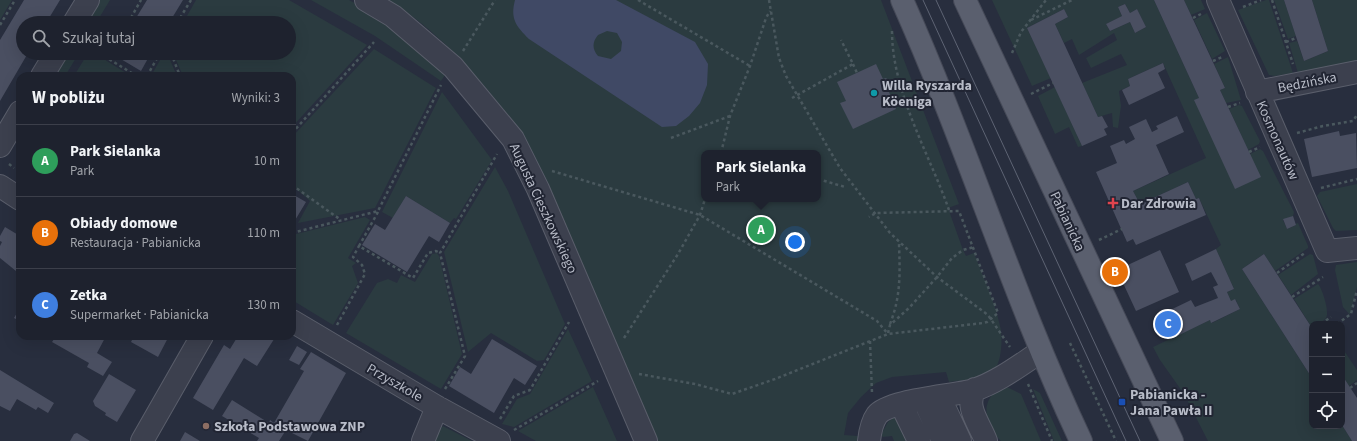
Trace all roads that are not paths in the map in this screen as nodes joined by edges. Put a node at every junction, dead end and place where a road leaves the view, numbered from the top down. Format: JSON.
{"nodes":[{"id":1,"x":88,"y":0,"type":"edge"},
{"id":2,"x":366,"y":0,"type":"edge"},
{"id":3,"x":902,"y":0,"type":"edge"},
{"id":4,"x":965,"y":0,"type":"edge"},
{"id":5,"x":1227,"y":5,"type":"edge"},
{"id":6,"x":78,"y":16,"type":"edge"},
{"id":7,"x":52,"y":60,"type":"edge"},
{"id":8,"x":44,"y":72,"type":"edge"},
{"id":9,"x":1357,"y":72,"type":"edge"},
{"id":10,"x":1250,"y":96,"type":"junction"},
{"id":11,"x":16,"y":119,"type":"edge"},
{"id":12,"x":0,"y":146,"type":"edge"},
{"id":13,"x":0,"y":186,"type":"edge"},
{"id":14,"x":16,"y":196,"type":"edge"},
{"id":15,"x":1357,"y":248,"type":"edge"},
{"id":16,"x":296,"y":323,"type":"edge"},
{"id":17,"x":200,"y":340,"type":"edge"},
{"id":18,"x":1040,"y":352,"type":"junction"},
{"id":19,"x":975,"y":390,"type":"junction"},
{"id":20,"x":919,"y":401,"type":"junction"},
{"id":21,"x":437,"y":407,"type":"junction"},
{"id":22,"x":498,"y":435,"type":"edge"},
{"id":23,"x":142,"y":441,"type":"edge"},
{"id":24,"x":423,"y":441,"type":"edge"},
{"id":25,"x":646,"y":441,"type":"edge"},
{"id":26,"x":868,"y":441,"type":"edge"},
{"id":27,"x":919,"y":441,"type":"edge"},
{"id":28,"x":930,"y":441,"type":"edge"},
{"id":29,"x":943,"y":441,"type":"edge"},
{"id":30,"x":960,"y":441,"type":"edge"},
{"id":31,"x":986,"y":441,"type":"edge"},
{"id":32,"x":1081,"y":441,"type":"edge"},
{"id":33,"x":1172,"y":441,"type":"edge"}],
"edges":[{"from":1,"to":6,"type":"street"},
{"from":2,"to":25,"type":"street","name":"Augusta Cieszkowskiego"},
{"from":3,"to":18,"type":"main road"},
{"from":4,"to":33,"type":"main road","name":"Pabianicka"},
{"from":5,"to":10,"type":"street","name":"Kosmonautów"},
{"from":7,"to":8,"type":"street"},
{"from":9,"to":10,"type":"street","name":"Będzińska"},
{"from":10,"to":15,"type":"street","name":"Kosmonautów"},
{"from":11,"to":12,"type":"street"},
{"from":13,"to":14,"type":"street"},
{"from":16,"to":21,"type":"street","name":"Przyszkole"},
{"from":17,"to":23,"type":"street"},
{"from":18,"to":19,"type":"street"},
{"from":18,"to":32,"type":"main road"},
{"from":19,"to":20,"type":"street"},
{"from":19,"to":31,"type":"street"},
{"from":20,"to":26,"type":"street"},
{"from":20,"to":27,"type":"street"},
{"from":20,"to":28,"type":"street"},
{"from":20,"to":29,"type":"street"},
{"from":20,"to":30,"type":"street"},
{"from":21,"to":22,"type":"street","name":"Przyszkole"},
{"from":21,"to":24,"type":"street"}]}
